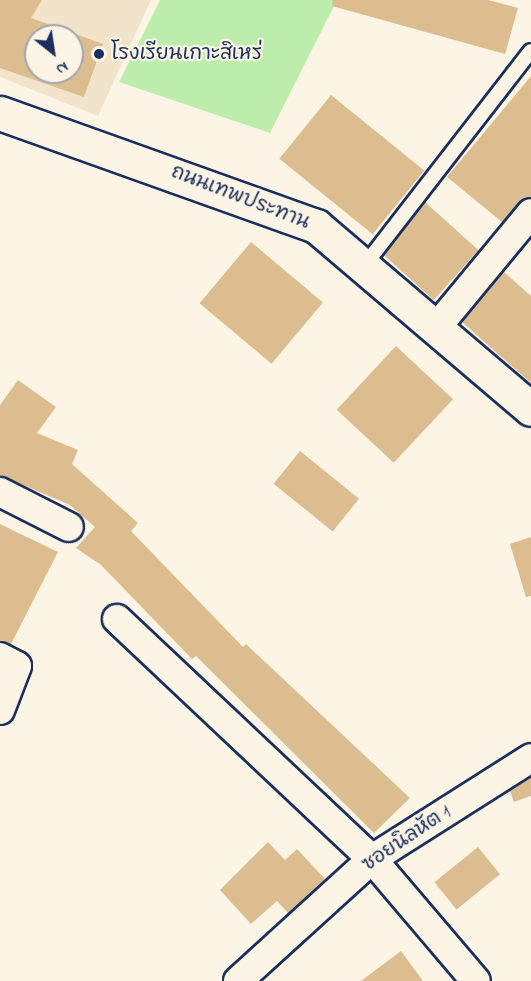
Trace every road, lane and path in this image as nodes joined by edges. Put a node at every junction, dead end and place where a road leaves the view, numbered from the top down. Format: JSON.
{"nodes":[{"id":1,"x":531,"y":51,"type":"edge"},
{"id":2,"x":0,"y":114,"type":"edge"},
{"id":3,"x":531,"y":213,"type":"edge"},
{"id":4,"x":521,"y":244,"type":"edge"},
{"id":5,"x":364,"y":266,"type":"junction"},
{"id":6,"x":436,"y":328,"type":"junction"},
{"id":7,"x":531,"y":409,"type":"edge"},
{"id":8,"x":0,"y":492,"type":"edge"},
{"id":9,"x":69,"y":527,"type":"dead end"},
{"id":10,"x":117,"y":619,"type":"dead end"},
{"id":11,"x":0,"y":657,"type":"edge"},
{"id":12,"x":0,"y":710,"type":"edge"},
{"id":13,"x":531,"y":758,"type":"edge"},
{"id":14,"x":372,"y":859,"type":"junction"},
{"id":15,"x":238,"y":981,"type":"edge"},
{"id":16,"x":476,"y":981,"type":"edge"}],
"edges":[{"from":1,"to":5,"type":"lane"},
{"from":2,"to":5,"type":"street","name":"ถนนเทพประทาน"},
{"from":3,"to":4,"type":"street"},
{"from":4,"to":6,"type":"street"},
{"from":5,"to":6,"type":"street","name":"ถนนเทพประทาน"},
{"from":6,"to":7,"type":"street","name":"ถนนเทพประทาน"},
{"from":8,"to":9,"type":"street"},
{"from":10,"to":14,"type":"street"},
{"from":11,"to":12,"type":"street"},
{"from":13,"to":14,"type":"street","name":"ซอยนิลหัต 1"},
{"from":14,"to":15,"type":"street","name":"ซอยนิลหัต 1"},
{"from":14,"to":16,"type":"street"}]}
